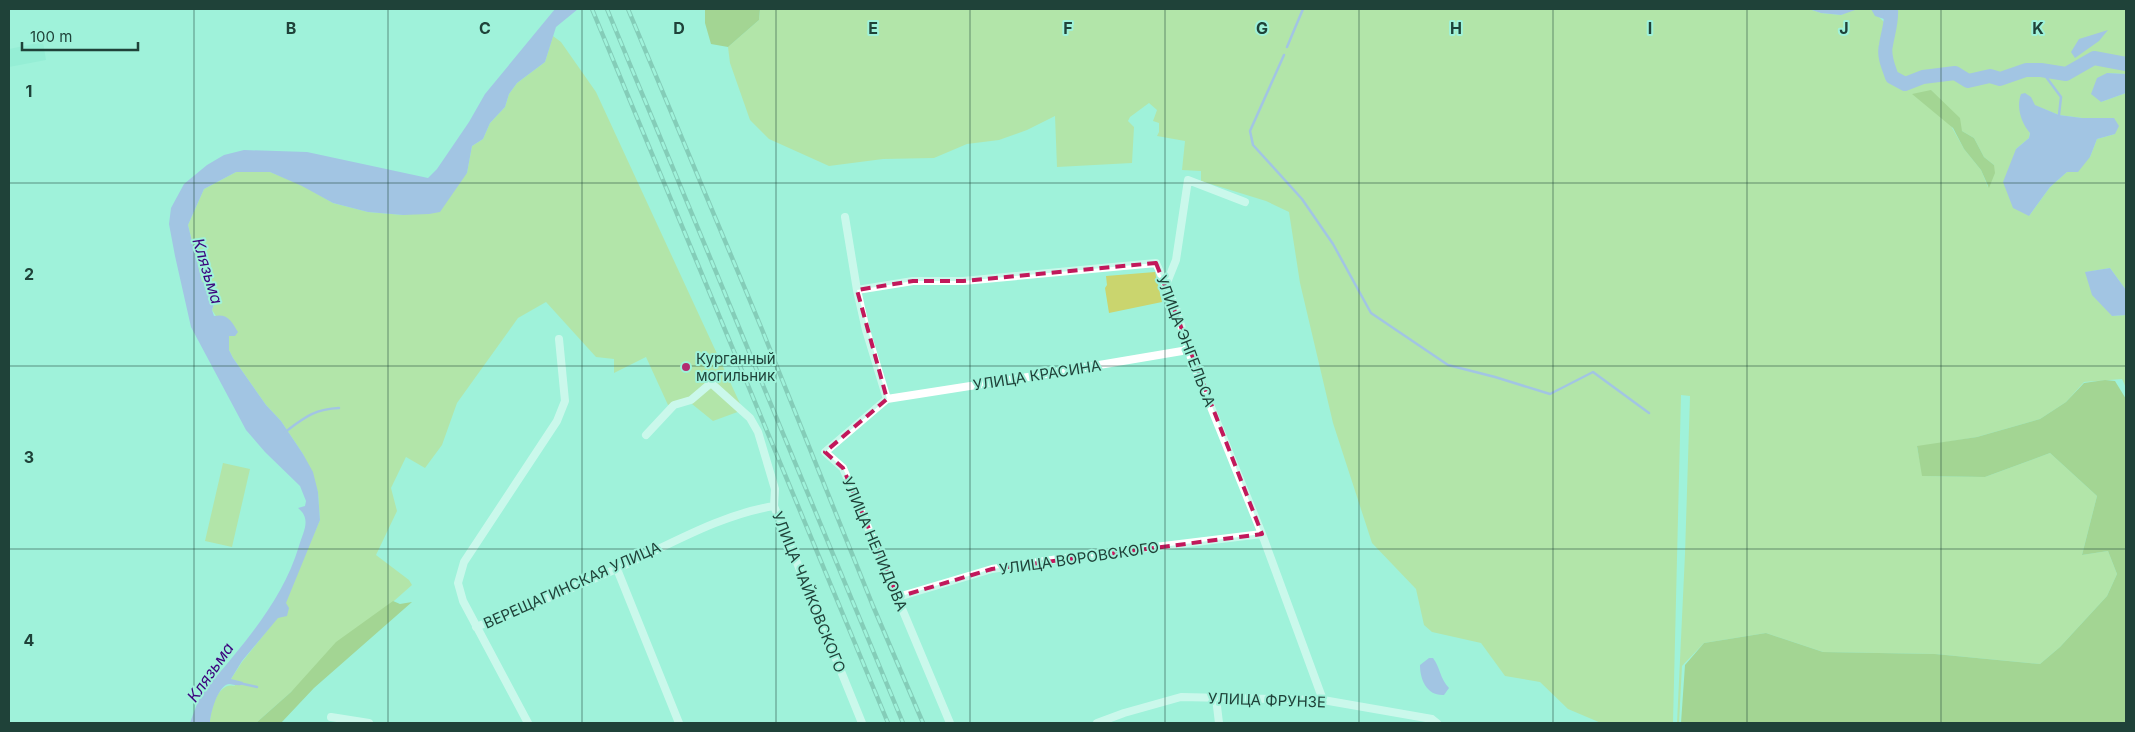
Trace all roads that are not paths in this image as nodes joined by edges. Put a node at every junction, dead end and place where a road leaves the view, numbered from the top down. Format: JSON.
{"nodes":[{"id":1,"x":1245,"y":202,"type":"dead end"},
{"id":2,"x":844,"y":217,"type":"dead end"},
{"id":3,"x":1166,"y":285,"type":"junction"},
{"id":4,"x":857,"y":290,"type":"junction"},
{"id":5,"x":559,"y":339,"type":"dead end"},
{"id":6,"x":1188,"y":350,"type":"junction"},
{"id":7,"x":887,"y":399,"type":"junction"},
{"id":8,"x":646,"y":434,"type":"dead end"},
{"id":9,"x":774,"y":506,"type":"junction"},
{"id":10,"x":1262,"y":534,"type":"junction"},
{"id":11,"x":617,"y":569,"type":"junction"},
{"id":12,"x":898,"y":597,"type":"junction"},
{"id":13,"x":476,"y":627,"type":"junction"},
{"id":14,"x":1216,"y":698,"type":"junction"},
{"id":15,"x":1323,"y":700,"type":"junction"},
{"id":16,"x":331,"y":717,"type":"dead end"},
{"id":17,"x":368,"y":723,"type":"edge"},
{"id":18,"x":528,"y":723,"type":"edge"},
{"id":19,"x":680,"y":723,"type":"edge"},
{"id":20,"x":862,"y":723,"type":"edge"},
{"id":21,"x":950,"y":723,"type":"edge"},
{"id":22,"x":1097,"y":723,"type":"edge"},
{"id":23,"x":1219,"y":723,"type":"edge"},
{"id":24,"x":1437,"y":723,"type":"edge"}],
"edges":[{"from":1,"to":3,"type":"street"},
{"from":2,"to":4,"type":"street"},
{"from":3,"to":4,"type":"street","name":"УЛИЦА ЭНГЕЛЬСА"},
{"from":3,"to":6,"type":"street","name":"УЛИЦА ЭНГЕЛЬСА"},
{"from":4,"to":7,"type":"street"},
{"from":5,"to":13,"type":"street","name":"ВЕРЕЩАГИНСКАЯ УЛИЦА"},
{"from":6,"to":7,"type":"street","name":"УЛИЦА КРАСИНА"},
{"from":6,"to":10,"type":"street","name":"УЛИЦА ЭНГЕЛЬСА"},
{"from":7,"to":12,"type":"street","name":"УЛИЦА НЕЛИДОВА"},
{"from":8,"to":9,"type":"street","name":"УЛИЦА ЧАЙКОВСКОГО"},
{"from":9,"to":11,"type":"street","name":"ВЕРЕЩАГИНСКАЯ УЛИЦА"},
{"from":9,"to":20,"type":"street","name":"УЛИЦА ЧАЙКОВСКОГО"},
{"from":10,"to":12,"type":"street","name":"УЛИЦА ВОРОВСКОГО"},
{"from":10,"to":15,"type":"street","name":"УЛИЦА ЭНГЕЛЬСА"},
{"from":11,"to":13,"type":"street","name":"ВЕРЕЩАГИНСКАЯ УЛИЦА"},
{"from":11,"to":19,"type":"street"},
{"from":12,"to":21,"type":"street","name":"УЛИЦА НЕЛИДОВА"},
{"from":13,"to":18,"type":"street"},
{"from":14,"to":15,"type":"street","name":"УЛИЦА ФРУНЗЕ"},
{"from":14,"to":22,"type":"street","name":"УЛИЦА ФРУНЗЕ"},
{"from":14,"to":23,"type":"street"},
{"from":15,"to":24,"type":"street","name":"УЛИЦА ФРУНЗЕ"},
{"from":16,"to":17,"type":"street"}]}
